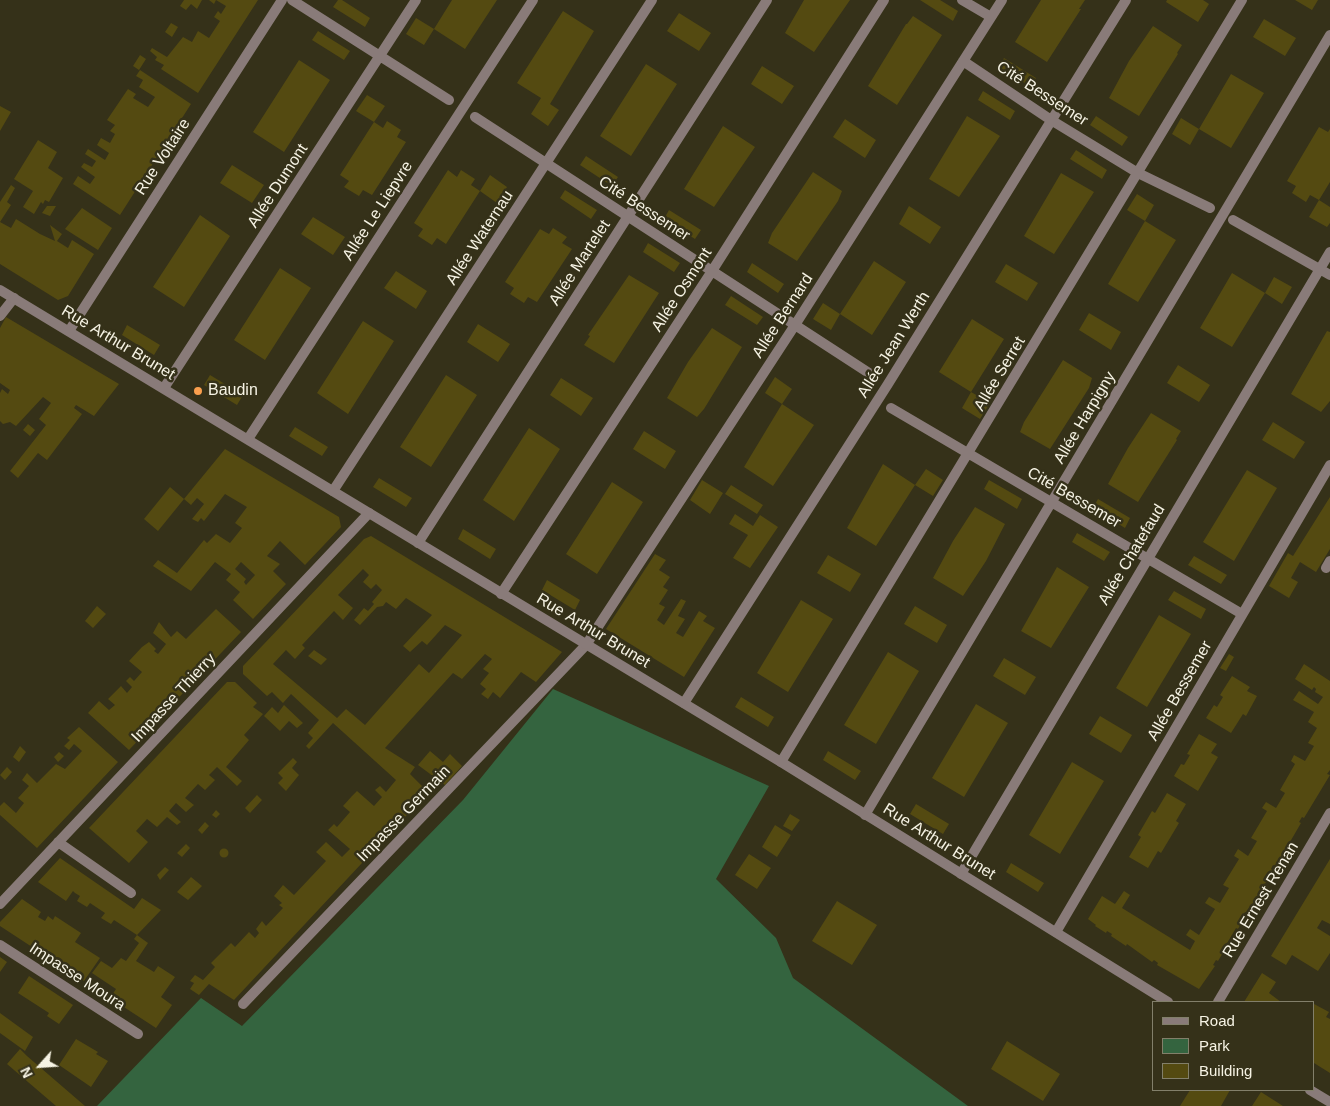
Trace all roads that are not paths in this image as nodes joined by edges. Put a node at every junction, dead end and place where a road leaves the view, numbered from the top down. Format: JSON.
{"nodes":[{"id":1,"x":282,"y":0,"type":"edge"},
{"id":2,"x":292,"y":0,"type":"edge"},
{"id":3,"x":416,"y":0,"type":"edge"},
{"id":4,"x":533,"y":0,"type":"edge"},
{"id":5,"x":652,"y":0,"type":"edge"},
{"id":6,"x":767,"y":0,"type":"edge"},
{"id":7,"x":884,"y":0,"type":"edge"},
{"id":8,"x":962,"y":0,"type":"edge"},
{"id":9,"x":1002,"y":0,"type":"edge"},
{"id":10,"x":1126,"y":0,"type":"edge"},
{"id":11,"x":1242,"y":0,"type":"edge"},
{"id":12,"x":990,"y":18,"type":"junction"},
{"id":13,"x":1330,"y":35,"type":"edge"},
{"id":14,"x":380,"y":56,"type":"junction"},
{"id":15,"x":964,"y":61,"type":"junction"},
{"id":16,"x":448,"y":100,"type":"dead end"},
{"id":17,"x":475,"y":117,"type":"dead end"},
{"id":18,"x":1051,"y":120,"type":"junction"},
{"id":19,"x":547,"y":164,"type":"junction"},
{"id":20,"x":1138,"y":173,"type":"junction"},
{"id":21,"x":1210,"y":208,"type":"dead end"},
{"id":22,"x":628,"y":216,"type":"junction"},
{"id":23,"x":1232,"y":220,"type":"dead end"},
{"id":24,"x":1330,"y":252,"type":"edge"},
{"id":25,"x":1320,"y":269,"type":"junction"},
{"id":26,"x":712,"y":271,"type":"junction"},
{"id":27,"x":1330,"y":275,"type":"edge"},
{"id":28,"x":0,"y":290,"type":"edge"},
{"id":29,"x":14,"y":298,"type":"junction"},
{"id":30,"x":0,"y":316,"type":"edge"},
{"id":31,"x":795,"y":325,"type":"junction"},
{"id":32,"x":69,"y":330,"type":"junction"},
{"id":33,"x":872,"y":375,"type":"dead end"},
{"id":34,"x":164,"y":388,"type":"junction"},
{"id":35,"x":891,"y":408,"type":"dead end"},
{"id":36,"x":248,"y":439,"type":"junction"},
{"id":37,"x":969,"y":454,"type":"junction"},
{"id":38,"x":1330,"y":465,"type":"edge"},
{"id":39,"x":333,"y":491,"type":"junction"},
{"id":40,"x":1052,"y":502,"type":"junction"},
{"id":41,"x":369,"y":513,"type":"junction"},
{"id":42,"x":418,"y":543,"type":"junction"},
{"id":43,"x":1147,"y":558,"type":"junction"},
{"id":44,"x":501,"y":594,"type":"junction"},
{"id":45,"x":1242,"y":614,"type":"junction"},
{"id":46,"x":586,"y":645,"type":"junction"},
{"id":47,"x":684,"y":703,"type":"junction"},
{"id":48,"x":781,"y":762,"type":"junction"},
{"id":49,"x":1330,"y":813,"type":"edge"},
{"id":50,"x":865,"y":815,"type":"junction"},
{"id":51,"x":58,"y":842,"type":"junction"},
{"id":52,"x":961,"y":874,"type":"junction"},
{"id":53,"x":132,"y":893,"type":"dead end"},
{"id":54,"x":0,"y":904,"type":"edge"},
{"id":55,"x":1056,"y":932,"type":"junction"},
{"id":56,"x":0,"y":945,"type":"edge"},
{"id":57,"x":1166,"y":1001,"type":"edge"},
{"id":58,"x":1219,"y":1001,"type":"edge"},
{"id":59,"x":244,"y":1004,"type":"dead end"},
{"id":60,"x":138,"y":1034,"type":"dead end"},
{"id":61,"x":1312,"y":1091,"type":"edge"},
{"id":62,"x":1330,"y":1102,"type":"edge"}],
"edges":[{"from":1,"to":32,"type":"street","name":"Rue Voltaire"},
{"from":2,"to":14,"type":"street"},
{"from":3,"to":14,"type":"street","name":"Allée Dumont"},
{"from":4,"to":36,"type":"street","name":"Allée Le Liepvre"},
{"from":5,"to":19,"type":"street","name":"Allée Waternau"},
{"from":6,"to":22,"type":"street","name":"Allée Martelet"},
{"from":7,"to":26,"type":"street","name":"Allée Osmont"},
{"from":8,"to":12,"type":"street"},
{"from":9,"to":12,"type":"street","name":"Allée Bernard"},
{"from":10,"to":18,"type":"street","name":"Allée Jean Werth"},
{"from":11,"to":20,"type":"street","name":"Allée Serret"},
{"from":12,"to":15,"type":"street","name":"Allée Bernard"},
{"from":13,"to":40,"type":"street","name":"Allée Harpigny"},
{"from":14,"to":16,"type":"street"},
{"from":14,"to":34,"type":"street","name":"Allée Dumont"},
{"from":15,"to":18,"type":"street","name":"Cité Bessemer"},
{"from":15,"to":31,"type":"street","name":"Allée Bernard"},
{"from":17,"to":19,"type":"street","name":"Cité Bessemer"},
{"from":18,"to":20,"type":"street","name":"Cité Bessemer"},
{"from":18,"to":47,"type":"street","name":"Allée Jean Werth"},
{"from":19,"to":22,"type":"street","name":"Cité Bessemer"},
{"from":19,"to":39,"type":"street","name":"Allée Waternau"},
{"from":20,"to":21,"type":"street","name":"Cité Bessemer"},
{"from":20,"to":37,"type":"street","name":"Allée Serret"},
{"from":22,"to":26,"type":"street","name":"Cité Bessemer"},
{"from":22,"to":42,"type":"street","name":"Allée Martelet"},
{"from":23,"to":25,"type":"street"},
{"from":24,"to":25,"type":"street","name":"Allée Chatefaud"},
{"from":25,"to":27,"type":"street"},
{"from":25,"to":43,"type":"street","name":"Allée Chatefaud"},
{"from":26,"to":31,"type":"street","name":"Cité Bessemer"},
{"from":26,"to":44,"type":"street","name":"Allée Osmont"},
{"from":28,"to":29,"type":"street","name":"Rue Arthur Brunet"},
{"from":29,"to":30,"type":"street"},
{"from":29,"to":32,"type":"street","name":"Rue Arthur Brunet"},
{"from":31,"to":33,"type":"street","name":"Cité Bessemer"},
{"from":31,"to":46,"type":"street","name":"Allée Bernard"},
{"from":32,"to":34,"type":"street","name":"Rue Arthur Brunet"},
{"from":34,"to":36,"type":"street","name":"Rue Arthur Brunet"},
{"from":35,"to":37,"type":"street","name":"Cité Bessemer"},
{"from":36,"to":39,"type":"street","name":"Rue Arthur Brunet"},
{"from":37,"to":40,"type":"street","name":"Cité Bessemer"},
{"from":37,"to":48,"type":"street","name":"Allée Serret"},
{"from":38,"to":45,"type":"street","name":"Allée Bessemer"},
{"from":39,"to":41,"type":"street","name":"Rue Arthur Brunet"},
{"from":40,"to":43,"type":"street","name":"Cité Bessemer"},
{"from":40,"to":50,"type":"street","name":"Allée Harpigny"},
{"from":41,"to":42,"type":"street","name":"Rue Arthur Brunet"},
{"from":41,"to":51,"type":"street","name":"Impasse Thierry"},
{"from":42,"to":44,"type":"street","name":"Rue Arthur Brunet"},
{"from":43,"to":45,"type":"street","name":"Cité Bessemer"},
{"from":43,"to":52,"type":"street","name":"Allée Chatefaud"},
{"from":44,"to":46,"type":"street","name":"Rue Arthur Brunet"},
{"from":45,"to":55,"type":"street","name":"Allée Bessemer"},
{"from":46,"to":47,"type":"street","name":"Rue Arthur Brunet"},
{"from":46,"to":59,"type":"street","name":"Impasse Germain"},
{"from":47,"to":48,"type":"street","name":"Rue Arthur Brunet"},
{"from":48,"to":50,"type":"street","name":"Rue Arthur Brunet"},
{"from":49,"to":58,"type":"street","name":"Rue Ernest Renan"},
{"from":50,"to":52,"type":"street","name":"Rue Arthur Brunet"},
{"from":51,"to":53,"type":"street"},
{"from":51,"to":54,"type":"street","name":"Impasse Thierry"},
{"from":52,"to":55,"type":"street","name":"Rue Arthur Brunet"},
{"from":55,"to":57,"type":"street","name":"Rue Arthur Brunet"},
{"from":56,"to":60,"type":"street","name":"Impasse Moura"},
{"from":61,"to":62,"type":"street"}]}
